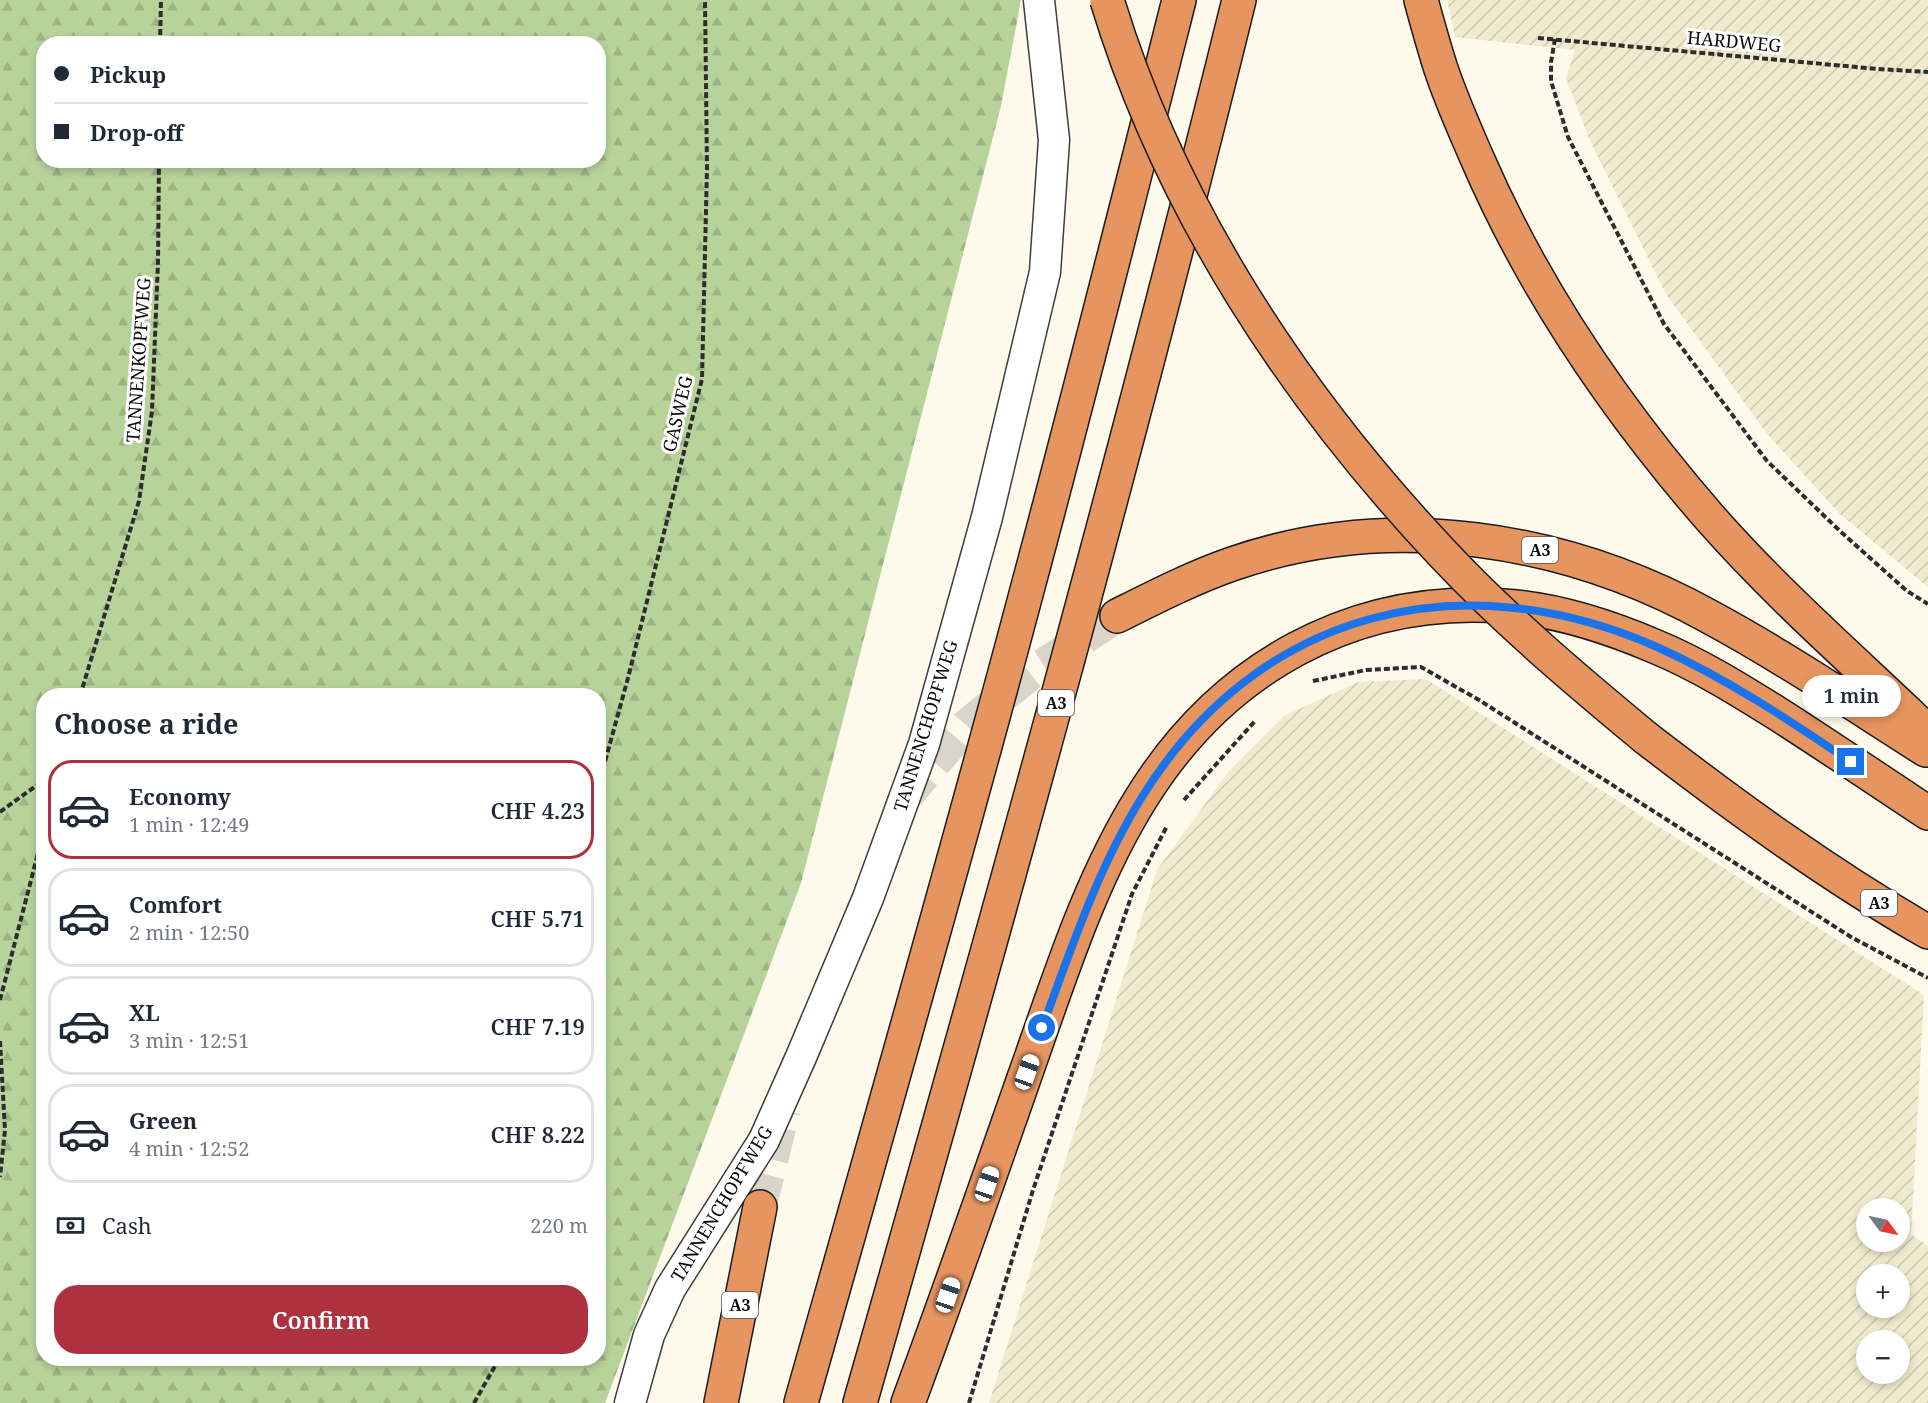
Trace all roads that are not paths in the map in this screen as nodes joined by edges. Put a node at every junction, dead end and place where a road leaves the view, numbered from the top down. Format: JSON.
{"nodes":[{"id":1,"x":1039,"y":0,"type":"edge"},
{"id":2,"x":1107,"y":0,"type":"edge"},
{"id":3,"x":1179,"y":0,"type":"edge"},
{"id":4,"x":1239,"y":0,"type":"edge"},
{"id":5,"x":1421,"y":0,"type":"edge"},
{"id":6,"x":1117,"y":616,"type":"tunnel mouth"},
{"id":7,"x":1928,"y":732,"type":"edge"},
{"id":8,"x":1928,"y":751,"type":"edge"},
{"id":9,"x":1928,"y":813,"type":"edge"},
{"id":10,"x":1928,"y":932,"type":"edge"},
{"id":11,"x":760,"y":1207,"type":"tunnel mouth"},
{"id":12,"x":630,"y":1403,"type":"edge"},
{"id":13,"x":721,"y":1403,"type":"edge"},
{"id":14,"x":801,"y":1403,"type":"edge"},
{"id":15,"x":860,"y":1403,"type":"edge"},
{"id":16,"x":908,"y":1403,"type":"edge"}],
"edges":[{"from":1,"to":12,"type":"street","name":"TANNENCHOPFWEG"},
{"from":2,"to":10,"type":"highway","number":"A3","bridge":true},
{"from":3,"to":14,"type":"highway"},
{"from":4,"to":15,"type":"highway","number":"A3"},
{"from":5,"to":7,"type":"highway"},
{"from":6,"to":8,"type":"highway","number":"A3"},
{"from":9,"to":16,"type":"highway"},
{"from":11,"to":13,"type":"highway","number":"A3"}]}
